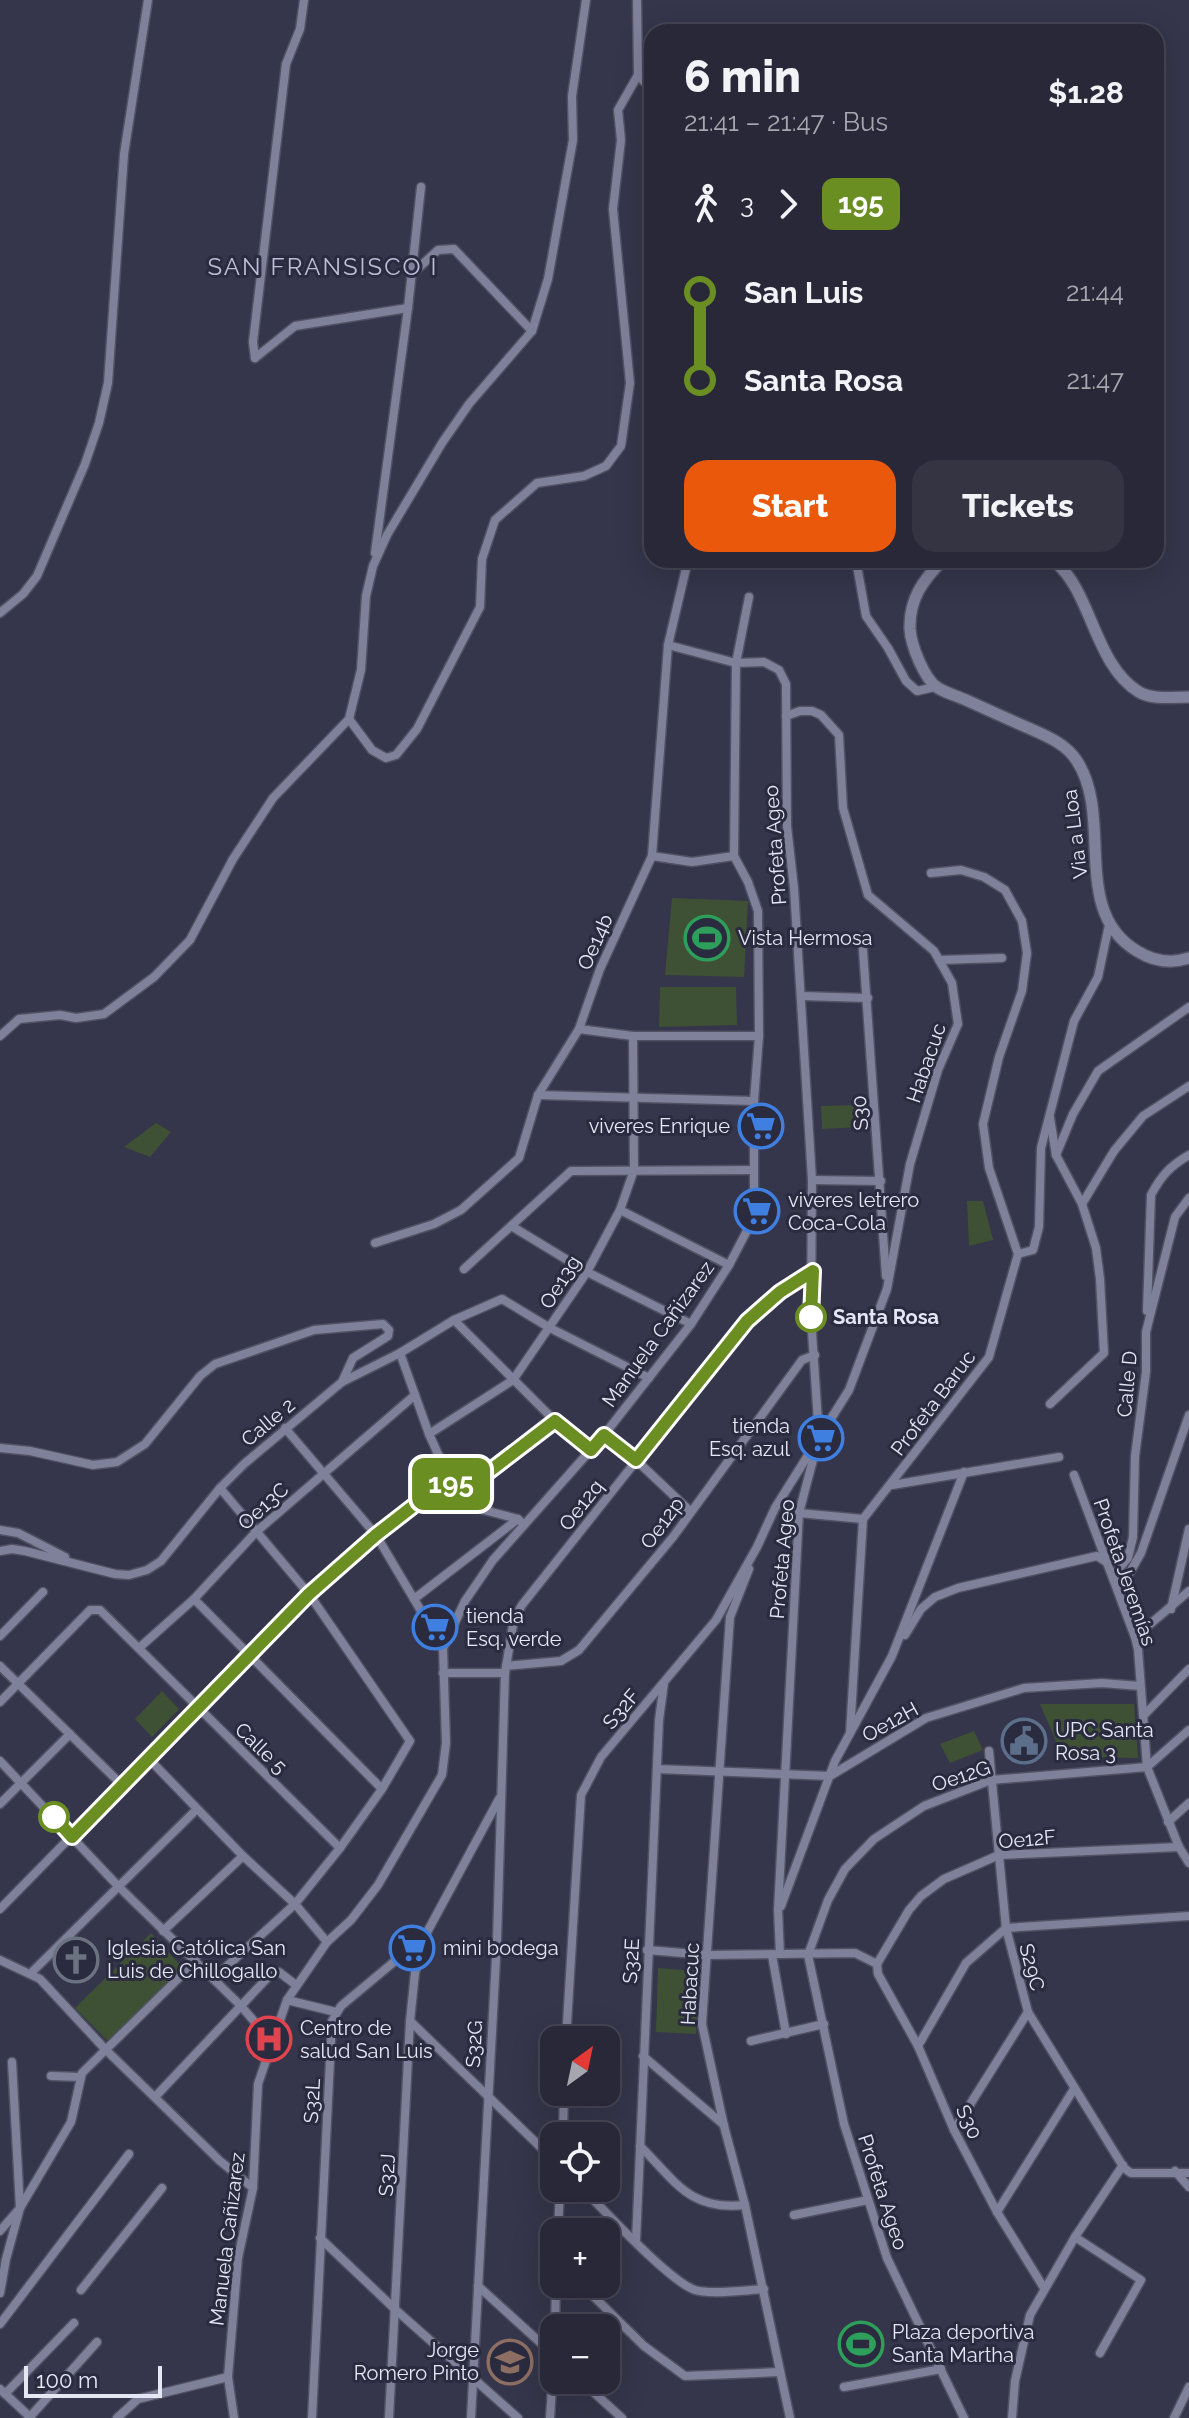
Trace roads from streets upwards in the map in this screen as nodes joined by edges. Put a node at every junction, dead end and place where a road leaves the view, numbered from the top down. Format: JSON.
{"nodes":[{"id":1,"x":148,"y":0,"type":"edge"},
{"id":2,"x":304,"y":0,"type":"edge"},
{"id":3,"x":586,"y":0,"type":"edge"},
{"id":4,"x":637,"y":0,"type":"edge"},
{"id":5,"x":638,"y":75,"type":"junction"},
{"id":6,"x":644,"y":82,"type":"edge"},
{"id":7,"x":421,"y":187,"type":"dead end"},
{"id":8,"x":412,"y":274,"type":"junction"},
{"id":9,"x":408,"y":308,"type":"junction"},
{"id":10,"x":532,"y":331,"type":"junction"},
{"id":11,"x":373,"y":566,"type":"junction"},
{"id":12,"x":686,"y":568,"type":"edge"},
{"id":13,"x":857,"y":568,"type":"edge"},
{"id":14,"x":936,"y":568,"type":"edge"},
{"id":15,"x":1060,"y":568,"type":"edge"},
{"id":16,"x":749,"y":597,"type":"dead end"},
{"id":17,"x":0,"y":613,"type":"edge"},
{"id":18,"x":668,"y":645,"type":"junction"},
{"id":19,"x":736,"y":663,"type":"junction"},
{"id":20,"x":935,"y":687,"type":"junction"},
{"id":21,"x":1189,"y":697,"type":"edge"},
{"id":22,"x":786,"y":716,"type":"junction"},
{"id":23,"x":349,"y":719,"type":"junction"},
{"id":24,"x":652,"y":856,"type":"junction"},
{"id":25,"x":734,"y":856,"type":"junction"},
{"id":26,"x":931,"y":873,"type":"dead end"},
{"id":27,"x":1109,"y":925,"type":"junction"},
{"id":28,"x":862,"y":936,"type":"dead end"},
{"id":29,"x":1002,"y":958,"type":"dead end"},
{"id":30,"x":1189,"y":958,"type":"edge"},
{"id":31,"x":939,"y":960,"type":"junction"},
{"id":32,"x":801,"y":996,"type":"junction"},
{"id":33,"x":868,"y":998,"type":"junction"},
{"id":34,"x":1189,"y":1007,"type":"edge"},
{"id":35,"x":579,"y":1029,"type":"junction"},
{"id":36,"x":0,"y":1036,"type":"edge"},
{"id":37,"x":633,"y":1036,"type":"junction"},
{"id":38,"x":759,"y":1036,"type":"junction"},
{"id":39,"x":1189,"y":1086,"type":"edge"},
{"id":40,"x":538,"y":1095,"type":"junction"},
{"id":41,"x":635,"y":1098,"type":"junction"},
{"id":42,"x":754,"y":1101,"type":"junction"},
{"id":43,"x":1050,"y":1114,"type":"junction"},
{"id":44,"x":1056,"y":1155,"type":"junction"},
{"id":45,"x":1189,"y":1155,"type":"edge"},
{"id":46,"x":634,"y":1170,"type":"junction"},
{"id":47,"x":753,"y":1170,"type":"junction"},
{"id":48,"x":812,"y":1180,"type":"junction"},
{"id":49,"x":881,"y":1181,"type":"junction"},
{"id":50,"x":1189,"y":1198,"type":"edge"},
{"id":51,"x":1082,"y":1204,"type":"junction"},
{"id":52,"x":620,"y":1210,"type":"junction"},
{"id":53,"x":513,"y":1227,"type":"junction"},
{"id":54,"x":375,"y":1243,"type":"dead end"},
{"id":55,"x":1018,"y":1254,"type":"junction"},
{"id":56,"x":729,"y":1265,"type":"junction"},
{"id":57,"x":464,"y":1269,"type":"dead end"},
{"id":58,"x":813,"y":1271,"type":"junction"},
{"id":59,"x":587,"y":1272,"type":"junction"},
{"id":60,"x":887,"y":1289,"type":"junction"},
{"id":61,"x":454,"y":1320,"type":"junction"},
{"id":62,"x":691,"y":1324,"type":"junction"},
{"id":63,"x":550,"y":1328,"type":"junction"},
{"id":64,"x":1146,"y":1332,"type":"junction"},
{"id":65,"x":400,"y":1353,"type":"junction"},
{"id":66,"x":815,"y":1355,"type":"junction"},
{"id":67,"x":649,"y":1378,"type":"junction"},
{"id":68,"x":513,"y":1380,"type":"junction"},
{"id":69,"x":342,"y":1382,"type":"junction"},
{"id":70,"x":415,"y":1395,"type":"junction"},
{"id":71,"x":1050,"y":1404,"type":"dead end"},
{"id":72,"x":1189,"y":1415,"type":"edge"},
{"id":73,"x":555,"y":1421,"type":"junction"},
{"id":74,"x":285,"y":1428,"type":"junction"},
{"id":75,"x":429,"y":1434,"type":"junction"},
{"id":76,"x":604,"y":1435,"type":"junction"},
{"id":77,"x":819,"y":1437,"type":"junction"},
{"id":78,"x":0,"y":1448,"type":"edge"},
{"id":79,"x":591,"y":1450,"type":"junction"},
{"id":80,"x":1059,"y":1457,"type":"dead end"},
{"id":81,"x":636,"y":1460,"type":"junction"},
{"id":82,"x":964,"y":1472,"type":"junction"},
{"id":83,"x":324,"y":1473,"type":"junction"},
{"id":84,"x":1074,"y":1475,"type":"dead end"},
{"id":85,"x":448,"y":1479,"type":"junction"},
{"id":86,"x":891,"y":1485,"type":"junction"},
{"id":87,"x":220,"y":1488,"type":"junction"},
{"id":88,"x":457,"y":1496,"type":"junction"},
{"id":89,"x":690,"y":1511,"type":"junction"},
{"id":90,"x":799,"y":1513,"type":"junction"},
{"id":91,"x":863,"y":1519,"type":"junction"},
{"id":92,"x":521,"y":1522,"type":"junction"},
{"id":93,"x":1189,"y":1529,"type":"edge"},
{"id":94,"x":0,"y":1530,"type":"edge"},
{"id":95,"x":256,"y":1532,"type":"junction"},
{"id":96,"x":376,"y":1535,"type":"junction"},
{"id":97,"x":757,"y":1547,"type":"junction"},
{"id":98,"x":0,"y":1551,"type":"edge"},
{"id":99,"x":76,"y":1563,"type":"junction"},
{"id":100,"x":1107,"y":1563,"type":"junction"},
{"id":101,"x":1114,"y":1579,"type":"junction"},
{"id":102,"x":1189,"y":1591,"type":"edge"},
{"id":103,"x":43,"y":1592,"type":"dead end"},
{"id":104,"x":309,"y":1594,"type":"junction"},
{"id":105,"x":194,"y":1599,"type":"junction"},
{"id":106,"x":414,"y":1599,"type":"junction"},
{"id":107,"x":1171,"y":1609,"type":"junction"},
{"id":108,"x":0,"y":1636,"type":"edge"},
{"id":109,"x":1135,"y":1637,"type":"junction"},
{"id":110,"x":139,"y":1648,"type":"junction"},
{"id":111,"x":443,"y":1648,"type":"junction"},
{"id":112,"x":250,"y":1656,"type":"junction"},
{"id":113,"x":892,"y":1656,"type":"junction"},
{"id":114,"x":0,"y":1666,"type":"edge"},
{"id":115,"x":506,"y":1669,"type":"junction"},
{"id":116,"x":1189,"y":1669,"type":"edge"},
{"id":117,"x":443,"y":1673,"type":"junction"},
{"id":118,"x":664,"y":1682,"type":"junction"},
{"id":119,"x":19,"y":1684,"type":"junction"},
{"id":120,"x":1140,"y":1686,"type":"junction"},
{"id":121,"x":0,"y":1702,"type":"edge"},
{"id":122,"x":198,"y":1709,"type":"junction"},
{"id":123,"x":1144,"y":1715,"type":"junction"},
{"id":124,"x":1189,"y":1730,"type":"edge"},
{"id":125,"x":850,"y":1733,"type":"junction"},
{"id":126,"x":70,"y":1734,"type":"junction"},
{"id":127,"x":989,"y":1751,"type":"dead end"},
{"id":128,"x":149,"y":1759,"type":"junction"},
{"id":129,"x":0,"y":1761,"type":"edge"},
{"id":130,"x":1147,"y":1767,"type":"junction"},
{"id":131,"x":657,"y":1769,"type":"junction"},
{"id":132,"x":719,"y":1771,"type":"junction"},
{"id":133,"x":786,"y":1774,"type":"junction"},
{"id":134,"x":830,"y":1776,"type":"junction"},
{"id":135,"x":991,"y":1780,"type":"junction"},
{"id":136,"x":22,"y":1782,"type":"junction"},
{"id":137,"x":122,"y":1785,"type":"junction"},
{"id":138,"x":382,"y":1789,"type":"junction"},
{"id":139,"x":500,"y":1797,"type":"junction"},
{"id":140,"x":1189,"y":1803,"type":"edge"},
{"id":141,"x":0,"y":1804,"type":"edge"},
{"id":142,"x":197,"y":1809,"type":"junction"},
{"id":143,"x":1168,"y":1822,"type":"junction"},
{"id":144,"x":72,"y":1837,"type":"junction"},
{"id":145,"x":1179,"y":1847,"type":"junction"},
{"id":146,"x":340,"y":1848,"type":"junction"},
{"id":147,"x":999,"y":1855,"type":"junction"},
{"id":148,"x":243,"y":1856,"type":"junction"},
{"id":149,"x":1189,"y":1862,"type":"edge"},
{"id":150,"x":118,"y":1886,"type":"junction"},
{"id":151,"x":295,"y":1904,"type":"junction"},
{"id":152,"x":0,"y":1909,"type":"edge"},
{"id":153,"x":778,"y":1910,"type":"junction"},
{"id":154,"x":1189,"y":1916,"type":"edge"},
{"id":155,"x":1006,"y":1928,"type":"junction"},
{"id":156,"x":163,"y":1931,"type":"junction"},
{"id":157,"x":425,"y":1936,"type":"junction"},
{"id":158,"x":327,"y":1942,"type":"junction"},
{"id":159,"x":647,"y":1950,"type":"junction"},
{"id":160,"x":776,"y":1954,"type":"junction"},
{"id":161,"x":707,"y":1955,"type":"junction"},
{"id":162,"x":808,"y":1955,"type":"junction"},
{"id":163,"x":0,"y":1960,"type":"edge"},
{"id":164,"x":196,"y":1961,"type":"junction"},
{"id":165,"x":877,"y":1964,"type":"junction"},
{"id":166,"x":31,"y":1973,"type":"junction"},
{"id":167,"x":214,"y":1978,"type":"junction"},
{"id":168,"x":296,"y":1985,"type":"junction"},
{"id":169,"x":287,"y":2000,"type":"junction"},
{"id":170,"x":241,"y":2006,"type":"junction"},
{"id":171,"x":336,"y":2012,"type":"junction"},
{"id":172,"x":1028,"y":2012,"type":"junction"},
{"id":173,"x":410,"y":2021,"type":"junction"},
{"id":174,"x":824,"y":2024,"type":"junction"},
{"id":175,"x":567,"y":2026,"type":"edge"},
{"id":176,"x":786,"y":2034,"type":"junction"},
{"id":177,"x":751,"y":2041,"type":"dead end"},
{"id":178,"x":918,"y":2046,"type":"junction"},
{"id":179,"x":269,"y":2047,"type":"junction"},
{"id":180,"x":105,"y":2049,"type":"junction"},
{"id":181,"x":643,"y":2056,"type":"junction"},
{"id":182,"x":12,"y":2062,"type":"dead end"},
{"id":183,"x":51,"y":2076,"type":"dead end"},
{"id":184,"x":80,"y":2077,"type":"junction"},
{"id":185,"x":1074,"y":2089,"type":"junction"},
{"id":186,"x":155,"y":2097,"type":"junction"},
{"id":187,"x":487,"y":2097,"type":"junction"},
{"id":188,"x":724,"y":2126,"type":"junction"},
{"id":189,"x":954,"y":2130,"type":"junction"},
{"id":190,"x":640,"y":2146,"type":"junction"},
{"id":191,"x":540,"y":2147,"type":"edge"},
{"id":192,"x":129,"y":2154,"type":"dead end"},
{"id":193,"x":1123,"y":2165,"type":"junction"},
{"id":194,"x":1175,"y":2171,"type":"junction"},
{"id":195,"x":1189,"y":2173,"type":"edge"},
{"id":196,"x":1189,"y":2187,"type":"edge"},
{"id":197,"x":162,"y":2188,"type":"dead end"},
{"id":198,"x":253,"y":2188,"type":"junction"},
{"id":199,"x":868,"y":2200,"type":"junction"},
{"id":200,"x":596,"y":2202,"type":"edge"},
{"id":201,"x":745,"y":2205,"type":"junction"},
{"id":202,"x":20,"y":2208,"type":"junction"},
{"id":203,"x":997,"y":2212,"type":"junction"},
{"id":204,"x":794,"y":2215,"type":"dead end"},
{"id":205,"x":0,"y":2231,"type":"edge"},
{"id":206,"x":1075,"y":2237,"type":"junction"},
{"id":207,"x":320,"y":2238,"type":"junction"},
{"id":208,"x":636,"y":2241,"type":"junction"},
{"id":209,"x":478,"y":2286,"type":"junction"},
{"id":210,"x":1044,"y":2288,"type":"junction"},
{"id":211,"x":764,"y":2289,"type":"junction"},
{"id":212,"x":81,"y":2290,"type":"dead end"},
{"id":213,"x":0,"y":2293,"type":"edge"},
{"id":214,"x":595,"y":2298,"type":"edge"},
{"id":215,"x":397,"y":2311,"type":"junction"},
{"id":216,"x":74,"y":2323,"type":"dead end"},
{"id":217,"x":0,"y":2324,"type":"edge"},
{"id":218,"x":97,"y":2342,"type":"dead end"},
{"id":219,"x":540,"y":2343,"type":"edge"},
{"id":220,"x":1100,"y":2353,"type":"dead end"},
{"id":221,"x":941,"y":2369,"type":"junction"},
{"id":222,"x":780,"y":2372,"type":"junction"},
{"id":223,"x":228,"y":2377,"type":"junction"},
{"id":224,"x":474,"y":2378,"type":"junction"},
{"id":225,"x":844,"y":2387,"type":"dead end"},
{"id":226,"x":1189,"y":2387,"type":"edge"},
{"id":227,"x":2,"y":2391,"type":"edge"},
{"id":228,"x":552,"y":2394,"type":"edge"},
{"id":229,"x":595,"y":2394,"type":"edge"},
{"id":230,"x":30,"y":2418,"type":"edge"},
{"id":231,"x":117,"y":2418,"type":"edge"},
{"id":232,"x":234,"y":2418,"type":"edge"},
{"id":233,"x":312,"y":2418,"type":"edge"},
{"id":234,"x":389,"y":2418,"type":"edge"},
{"id":235,"x":471,"y":2418,"type":"edge"},
{"id":236,"x":518,"y":2418,"type":"edge"},
{"id":237,"x":550,"y":2418,"type":"edge"},
{"id":238,"x":622,"y":2418,"type":"edge"},
{"id":239,"x":790,"y":2418,"type":"edge"},
{"id":240,"x":964,"y":2418,"type":"edge"},
{"id":241,"x":1012,"y":2418,"type":"edge"},
{"id":242,"x":1174,"y":2418,"type":"edge"}],
"edges":[{"from":1,"to":17,"type":"street"},
{"from":2,"to":9,"type":"street"},
{"from":3,"to":10,"type":"street"},
{"from":4,"to":5,"type":"street"},
{"from":5,"to":6,"type":"street"},
{"from":5,"to":23,"type":"street"},
{"from":7,"to":8,"type":"street"},
{"from":8,"to":9,"type":"street"},
{"from":8,"to":10,"type":"street"},
{"from":9,"to":11,"type":"street"},
{"from":10,"to":11,"type":"street"},
{"from":11,"to":23,"type":"street"},
{"from":12,"to":18,"type":"street","name":"Oe14b"},
{"from":13,"to":20,"type":"street"},
{"from":14,"to":20,"type":"street"},
{"from":15,"to":21,"type":"street"},
{"from":16,"to":19,"type":"street","name":"Manuela Cañizarez"},
{"from":18,"to":19,"type":"street"},
{"from":18,"to":24,"type":"street","name":"Oe14b"},
{"from":19,"to":22,"type":"street","name":"Profeta Ageo"},
{"from":19,"to":25,"type":"street","name":"Manuela Cañizarez"},
{"from":20,"to":27,"type":"street","name":"Via a Lloa"},
{"from":22,"to":31,"type":"street","name":"Habacuc"},
{"from":22,"to":32,"type":"street","name":"Profeta Ageo"},
{"from":23,"to":36,"type":"street"},
{"from":24,"to":25,"type":"street"},
{"from":24,"to":35,"type":"street","name":"Oe14b"},
{"from":25,"to":38,"type":"street","name":"Manuela Cañizarez"},
{"from":26,"to":55,"type":"street"},
{"from":27,"to":30,"type":"street"},
{"from":27,"to":43,"type":"street"},
{"from":28,"to":33,"type":"street","name":"S30"},
{"from":29,"to":31,"type":"street"},
{"from":31,"to":60,"type":"street","name":"Habacuc"},
{"from":32,"to":33,"type":"street"},
{"from":32,"to":48,"type":"street","name":"Profeta Ageo"},
{"from":33,"to":49,"type":"street","name":"S30"},
{"from":34,"to":44,"type":"street"},
{"from":35,"to":37,"type":"street"},
{"from":35,"to":40,"type":"street","name":"Oe14b"},
{"from":37,"to":38,"type":"street"},
{"from":37,"to":41,"type":"street","name":"Oe13g"},
{"from":38,"to":42,"type":"street","name":"Manuela Cañizarez"},
{"from":39,"to":51,"type":"street"},
{"from":40,"to":41,"type":"street"},
{"from":40,"to":54,"type":"street","name":"Oe14b"},
{"from":41,"to":42,"type":"street"},
{"from":41,"to":46,"type":"street","name":"Oe13g"},
{"from":42,"to":47,"type":"street","name":"Manuela Cañizarez"},
{"from":43,"to":44,"type":"street"},
{"from":43,"to":55,"type":"street"},
{"from":44,"to":51,"type":"street"},
{"from":45,"to":64,"type":"street"},
{"from":46,"to":47,"type":"street"},
{"from":46,"to":52,"type":"street","name":"Oe13g"},
{"from":46,"to":53,"type":"street"},
{"from":47,"to":56,"type":"street","name":"Manuela Cañizarez"},
{"from":48,"to":49,"type":"street"},
{"from":48,"to":58,"type":"street","name":"Profeta Ageo"},
{"from":49,"to":60,"type":"street","name":"S30"},
{"from":50,"to":64,"type":"street","name":"Calle D"},
{"from":51,"to":71,"type":"street"},
{"from":52,"to":56,"type":"street"},
{"from":52,"to":59,"type":"street","name":"Oe13g"},
{"from":53,"to":57,"type":"street"},
{"from":53,"to":59,"type":"street"},
{"from":55,"to":86,"type":"street","name":"Profeta Baruc"},
{"from":56,"to":62,"type":"street","name":"Manuela Cañizarez"},
{"from":58,"to":66,"type":"street","name":"Profeta Ageo"},
{"from":58,"to":81,"type":"street","name":"Oe12q"},
{"from":59,"to":62,"type":"street"},
{"from":59,"to":63,"type":"street","name":"Oe13g"},
{"from":60,"to":77,"type":"street","name":"Habacuc"},
{"from":61,"to":63,"type":"street","name":"Calle 2"},
{"from":61,"to":65,"type":"street","name":"Calle 2"},
{"from":61,"to":68,"type":"street"},
{"from":62,"to":67,"type":"street","name":"Manuela Cañizarez"},
{"from":63,"to":67,"type":"street"},
{"from":63,"to":68,"type":"street","name":"Oe13g"},
{"from":64,"to":101,"type":"street","name":"Calle D"},
{"from":65,"to":69,"type":"street","name":"Calle 2"},
{"from":65,"to":70,"type":"street"},
{"from":66,"to":77,"type":"street","name":"Profeta Ageo"},
{"from":66,"to":89,"type":"street","name":"Oe12p"},
{"from":67,"to":76,"type":"street","name":"Manuela Cañizarez"},
{"from":68,"to":73,"type":"street"},
{"from":68,"to":75,"type":"street","name":"Oe13g"},
{"from":69,"to":74,"type":"street","name":"Calle 2"},
{"from":69,"to":78,"type":"street"},
{"from":70,"to":75,"type":"street"},
{"from":70,"to":83,"type":"street","name":"Oe13C"},
{"from":72,"to":101,"type":"street"},
{"from":73,"to":79,"type":"street"},
{"from":73,"to":88,"type":"street"},
{"from":74,"to":83,"type":"street"},
{"from":74,"to":87,"type":"street","name":"Calle 2"},
{"from":75,"to":85,"type":"street"},
{"from":76,"to":79,"type":"street","name":"Manuela Cañizarez"},
{"from":76,"to":81,"type":"street"},
{"from":77,"to":90,"type":"street","name":"Profeta Ageo"},
{"from":77,"to":97,"type":"street","name":"S32F"},
{"from":79,"to":92,"type":"street","name":"Manuela Cañizarez"},
{"from":80,"to":82,"type":"street"},
{"from":81,"to":89,"type":"street"},
{"from":81,"to":115,"type":"street","name":"Oe12q"},
{"from":82,"to":86,"type":"street"},
{"from":82,"to":113,"type":"street"},
{"from":83,"to":95,"type":"street","name":"Oe13C"},
{"from":83,"to":96,"type":"street"},
{"from":84,"to":100,"type":"street","name":"Profeta Jeremías"},
{"from":85,"to":88,"type":"street"},
{"from":85,"to":96,"type":"street"},
{"from":86,"to":91,"type":"street","name":"Profeta Baruc"},
{"from":87,"to":95,"type":"street"},
{"from":87,"to":99,"type":"street","name":"Calle 2"},
{"from":88,"to":92,"type":"street"},
{"from":89,"to":115,"type":"street","name":"Oe12p"},
{"from":90,"to":91,"type":"street"},
{"from":90,"to":133,"type":"street","name":"Profeta Ageo"},
{"from":91,"to":125,"type":"street"},
{"from":92,"to":106,"type":"street"},
{"from":92,"to":111,"type":"street","name":"Manuela Cañizarez"},
{"from":93,"to":107,"type":"street"},
{"from":94,"to":99,"type":"street"},
{"from":95,"to":104,"type":"street"},
{"from":95,"to":105,"type":"street","name":"Oe13C"},
{"from":96,"to":104,"type":"street"},
{"from":96,"to":106,"type":"street"},
{"from":97,"to":118,"type":"street","name":"S32F"},
{"from":97,"to":132,"type":"street","name":"Habacuc"},
{"from":98,"to":99,"type":"street"},
{"from":100,"to":101,"type":"street","name":"Profeta Jeremías"},
{"from":100,"to":113,"type":"street"},
{"from":101,"to":109,"type":"street","name":"Profeta Jeremías"},
{"from":102,"to":107,"type":"street"},
{"from":103,"to":108,"type":"street"},
{"from":104,"to":112,"type":"street"},
{"from":104,"to":138,"type":"street"},
{"from":105,"to":110,"type":"street","name":"Oe13C"},
{"from":105,"to":112,"type":"street"},
{"from":106,"to":111,"type":"street"},
{"from":107,"to":109,"type":"street"},
{"from":109,"to":120,"type":"street","name":"Profeta Jeremías"},
{"from":110,"to":119,"type":"street","name":"Calle 5"},
{"from":110,"to":122,"type":"street","name":"Calle 5"},
{"from":111,"to":117,"type":"street","name":"Manuela Cañizarez"},
{"from":112,"to":122,"type":"street"},
{"from":112,"to":138,"type":"street"},
{"from":113,"to":125,"type":"street"},
{"from":114,"to":119,"type":"street"},
{"from":115,"to":117,"type":"street","name":"Oe12p"},
{"from":115,"to":139,"type":"street","name":"S32G"},
{"from":116,"to":123,"type":"street"},
{"from":117,"to":158,"type":"street","name":"Manuela Cañizarez"},
{"from":118,"to":131,"type":"street","name":"S32E"},
{"from":118,"to":175,"type":"street","name":"S32F"},
{"from":119,"to":121,"type":"street"},
{"from":119,"to":126,"type":"street"},
{"from":120,"to":123,"type":"street","name":"Profeta Jeremías"},
{"from":120,"to":134,"type":"street","name":"Oe12H"},
{"from":122,"to":128,"type":"street"},
{"from":122,"to":146,"type":"street","name":"Calle 5"},
{"from":123,"to":130,"type":"street","name":"Profeta Jeremías"},
{"from":124,"to":130,"type":"street"},
{"from":125,"to":134,"type":"street"},
{"from":126,"to":136,"type":"street"},
{"from":126,"to":137,"type":"street"},
{"from":127,"to":135,"type":"street","name":"S29C"},
{"from":128,"to":137,"type":"street"},
{"from":128,"to":142,"type":"street"},
{"from":129,"to":136,"type":"street"},
{"from":130,"to":135,"type":"street","name":"Oe12G"},
{"from":130,"to":143,"type":"street","name":"Profeta Jeremías"},
{"from":131,"to":132,"type":"street"},
{"from":131,"to":159,"type":"street","name":"S32E"},
{"from":132,"to":133,"type":"street"},
{"from":132,"to":161,"type":"street","name":"Habacuc"},
{"from":133,"to":134,"type":"street"},
{"from":133,"to":153,"type":"street","name":"Profeta Ageo"},
{"from":134,"to":153,"type":"street"},
{"from":135,"to":147,"type":"street","name":"S29C"},
{"from":135,"to":162,"type":"street","name":"Oe12G"},
{"from":136,"to":141,"type":"street"},
{"from":136,"to":144,"type":"street"},
{"from":137,"to":144,"type":"street"},
{"from":138,"to":146,"type":"street"},
{"from":139,"to":157,"type":"street"},
{"from":139,"to":187,"type":"street","name":"S32G"},
{"from":140,"to":143,"type":"street"},
{"from":142,"to":148,"type":"street"},
{"from":142,"to":150,"type":"street"},
{"from":143,"to":145,"type":"street","name":"Profeta Jeremías"},
{"from":144,"to":150,"type":"street"},
{"from":144,"to":152,"type":"street"},
{"from":145,"to":147,"type":"street","name":"Oe12F"},
{"from":145,"to":149,"type":"street","name":"Profeta Jeremías"},
{"from":146,"to":151,"type":"street"},
{"from":147,"to":155,"type":"street","name":"S29C"},
{"from":147,"to":165,"type":"street","name":"Oe12F"},
{"from":148,"to":151,"type":"street"},
{"from":148,"to":156,"type":"street"},
{"from":150,"to":156,"type":"street"},
{"from":150,"to":166,"type":"street"},
{"from":151,"to":158,"type":"street"},
{"from":151,"to":167,"type":"street"},
{"from":153,"to":160,"type":"street","name":"Profeta Ageo"},
{"from":154,"to":155,"type":"street"},
{"from":155,"to":172,"type":"street","name":"S29C"},
{"from":155,"to":178,"type":"street"},
{"from":156,"to":164,"type":"street"},
{"from":157,"to":171,"type":"street"},
{"from":157,"to":173,"type":"street","name":"S32J"},
{"from":158,"to":168,"type":"street","name":"Manuela Cañizarez"},
{"from":159,"to":161,"type":"street"},
{"from":159,"to":181,"type":"street","name":"S32E"},
{"from":160,"to":161,"type":"street"},
{"from":160,"to":162,"type":"street"},
{"from":160,"to":176,"type":"street","name":"Profeta Ageo"},
{"from":161,"to":188,"type":"street","name":"Habacuc"},
{"from":162,"to":165,"type":"street"},
{"from":162,"to":174,"type":"street","name":"Profeta Ageo"},
{"from":163,"to":166,"type":"street"},
{"from":164,"to":167,"type":"street"},
{"from":164,"to":180,"type":"street"},
{"from":165,"to":178,"type":"street","name":"S30"},
{"from":166,"to":180,"type":"street"},
{"from":167,"to":170,"type":"street"},
{"from":168,"to":169,"type":"street","name":"Manuela Cañizarez"},
{"from":168,"to":170,"type":"street"},
{"from":169,"to":171,"type":"street"},
{"from":169,"to":179,"type":"street","name":"Manuela Cañizarez"},
{"from":170,"to":179,"type":"street"},
{"from":170,"to":186,"type":"street"},
{"from":171,"to":207,"type":"street","name":"S32L"},
{"from":172,"to":185,"type":"street","name":"S29C"},
{"from":172,"to":189,"type":"street"},
{"from":173,"to":187,"type":"street"},
{"from":173,"to":215,"type":"street","name":"S32J"},
{"from":174,"to":176,"type":"street"},
{"from":174,"to":199,"type":"street","name":"Profeta Ageo"},
{"from":176,"to":177,"type":"street"},
{"from":178,"to":189,"type":"street","name":"S30"},
{"from":179,"to":198,"type":"street","name":"Manuela Cañizarez"},
{"from":180,"to":184,"type":"street"},
{"from":180,"to":186,"type":"street"},
{"from":181,"to":188,"type":"street"},
{"from":181,"to":190,"type":"street","name":"S32E"},
{"from":182,"to":202,"type":"street"},
{"from":183,"to":184,"type":"street"},
{"from":184,"to":202,"type":"street"},
{"from":185,"to":193,"type":"street","name":"S29C"},
{"from":185,"to":203,"type":"street"},
{"from":186,"to":198,"type":"street"},
{"from":187,"to":191,"type":"street"},
{"from":187,"to":209,"type":"street","name":"S32G"},
{"from":188,"to":201,"type":"street","name":"Habacuc"},
{"from":189,"to":203,"type":"street","name":"S30"},
{"from":190,"to":201,"type":"street"},
{"from":190,"to":208,"type":"street","name":"S32E"},
{"from":192,"to":217,"type":"street"},
{"from":193,"to":194,"type":"street"},
{"from":193,"to":206,"type":"street"},
{"from":194,"to":195,"type":"street"},
{"from":194,"to":196,"type":"street"},
{"from":197,"to":212,"type":"street"},
{"from":198,"to":223,"type":"street","name":"Manuela Cañizarez"},
{"from":199,"to":204,"type":"street"},
{"from":199,"to":221,"type":"street","name":"Profeta Ageo"},
{"from":200,"to":208,"type":"street"},
{"from":201,"to":211,"type":"street","name":"Habacuc"},
{"from":202,"to":205,"type":"street"},
{"from":202,"to":213,"type":"street"},
{"from":203,"to":210,"type":"street","name":"S30"},
{"from":206,"to":210,"type":"street"},
{"from":206,"to":220,"type":"street"},
{"from":207,"to":215,"type":"street"},
{"from":207,"to":233,"type":"street","name":"S32L"},
{"from":208,"to":211,"type":"street"},
{"from":209,"to":219,"type":"street"},
{"from":209,"to":224,"type":"street","name":"S32G"},
{"from":210,"to":241,"type":"street"},
{"from":211,"to":222,"type":"street","name":"Habacuc"},
{"from":214,"to":222,"type":"street"},
{"from":215,"to":224,"type":"street"},
{"from":215,"to":234,"type":"street","name":"S32J"},
{"from":216,"to":227,"type":"street"},
{"from":218,"to":230,"type":"street"},
{"from":221,"to":225,"type":"street"},
{"from":221,"to":240,"type":"street","name":"Profeta Ageo"},
{"from":222,"to":239,"type":"street","name":"Habacuc"},
{"from":223,"to":231,"type":"street"},
{"from":223,"to":232,"type":"street","name":"Manuela Cañizarez"},
{"from":224,"to":235,"type":"street","name":"S32G"},
{"from":224,"to":236,"type":"street"},
{"from":226,"to":242,"type":"street"},
{"from":227,"to":230,"type":"street"},
{"from":228,"to":237,"type":"street"},
{"from":229,"to":238,"type":"street"}]}
